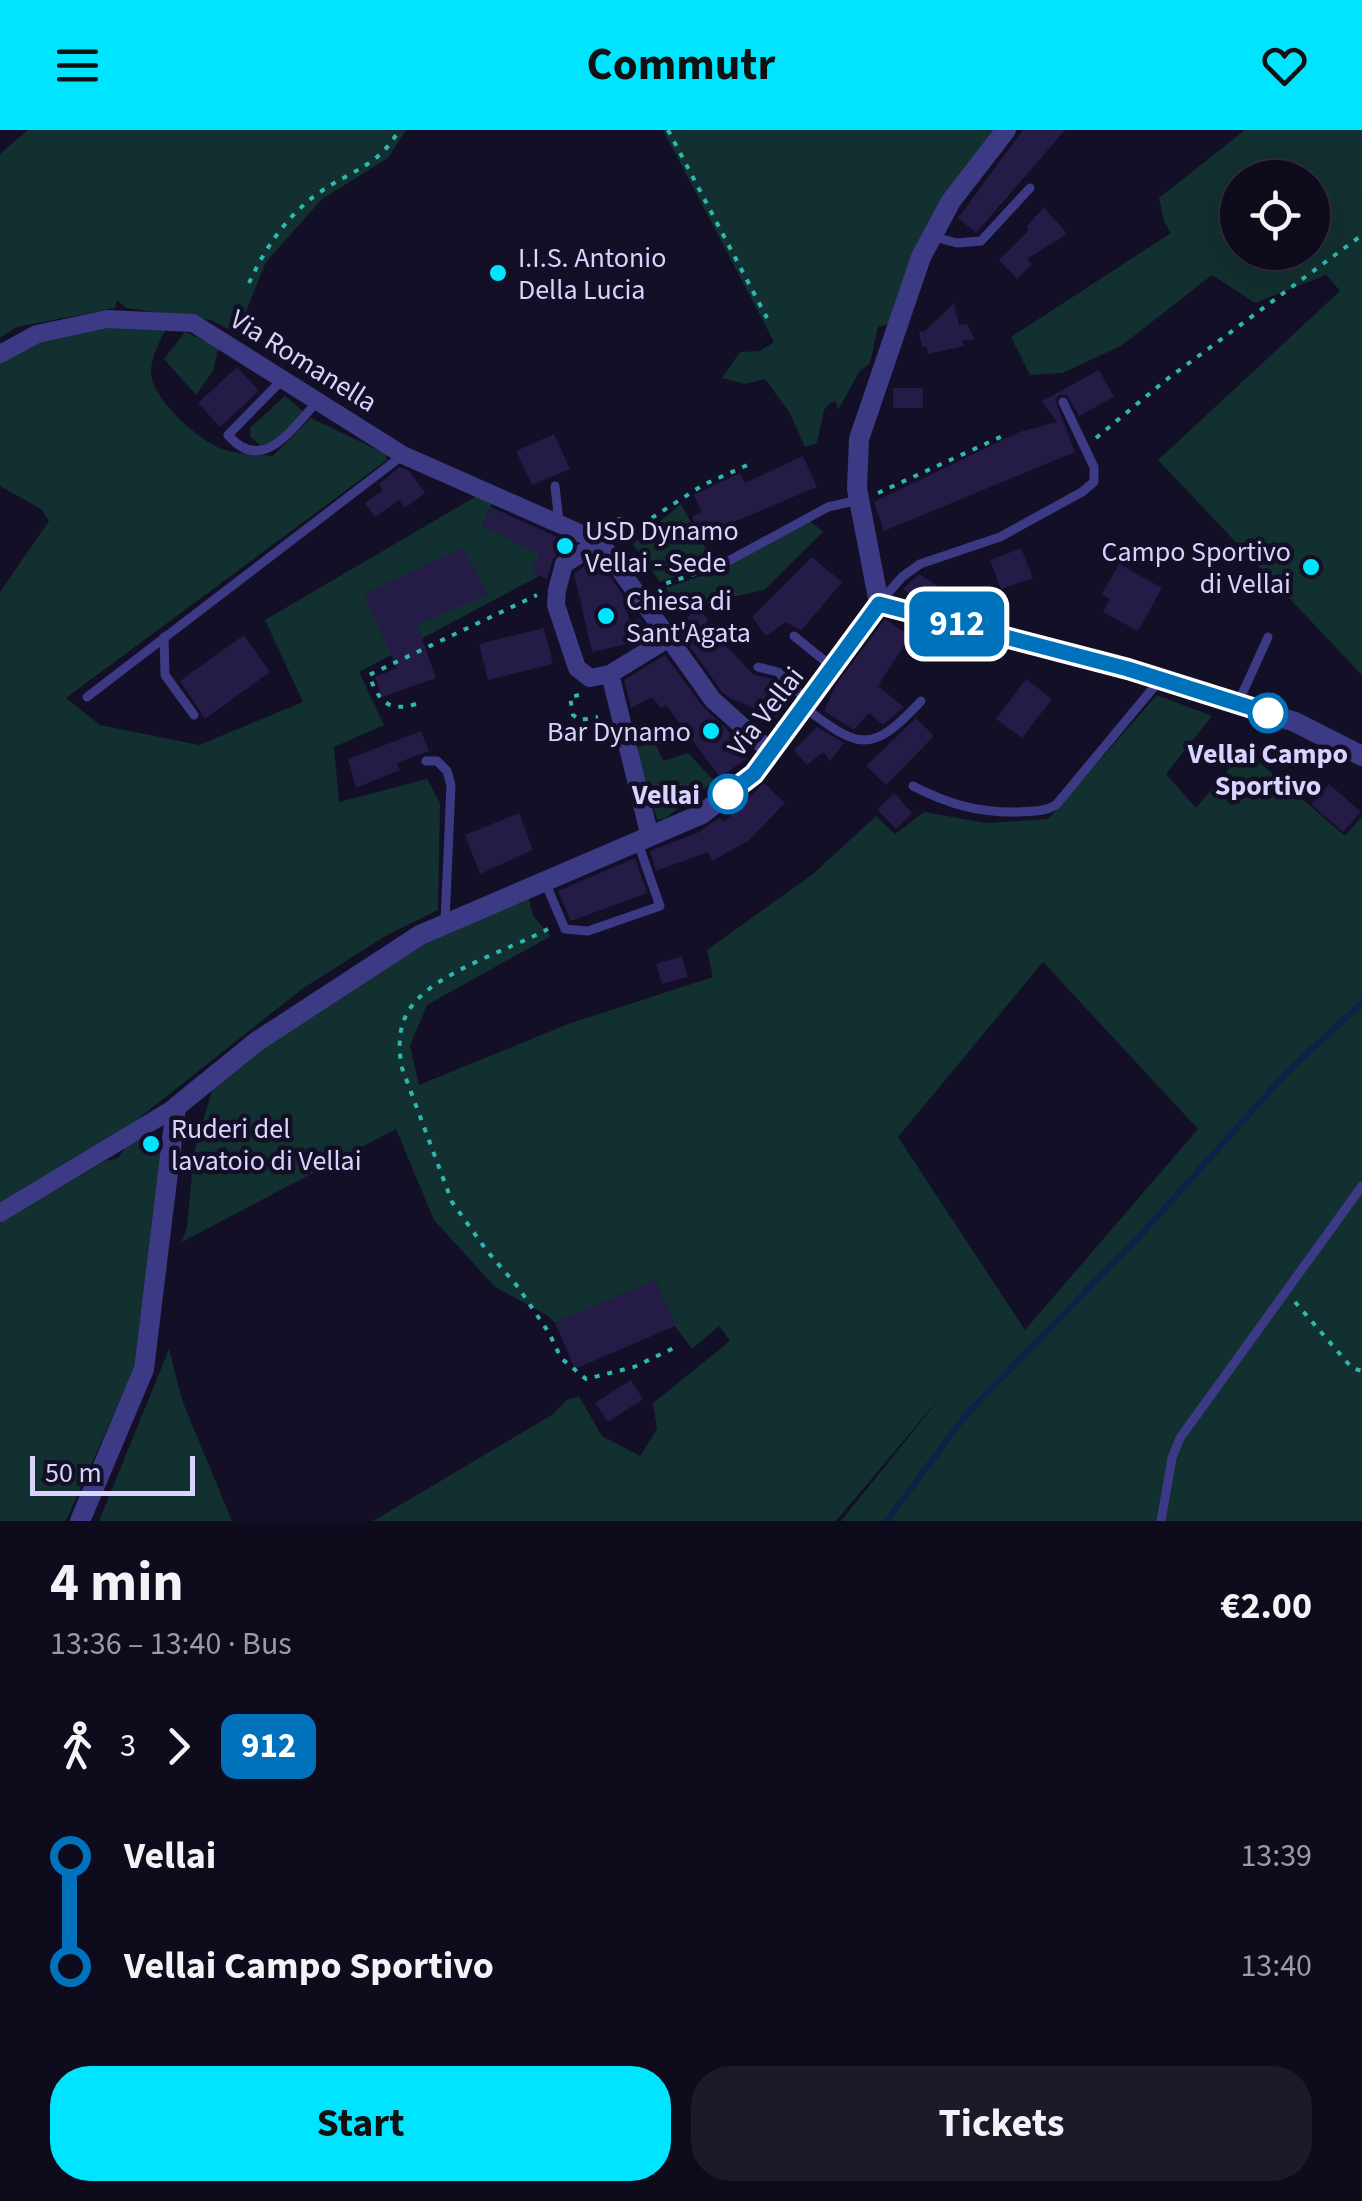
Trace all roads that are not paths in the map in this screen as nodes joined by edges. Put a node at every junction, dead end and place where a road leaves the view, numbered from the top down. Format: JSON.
{"nodes":[{"id":1,"x":1006,"y":130,"type":"edge"},
{"id":2,"x":1030,"y":188,"type":"dead end"},
{"id":3,"x":932,"y":236,"type":"junction"},
{"id":4,"x":0,"y":354,"type":"edge"},
{"id":5,"x":283,"y":379,"type":"junction"},
{"id":6,"x":318,"y":401,"type":"junction"},
{"id":7,"x":1063,"y":402,"type":"dead end"},
{"id":8,"x":403,"y":454,"type":"junction"},
{"id":9,"x":555,"y":486,"type":"dead end"},
{"id":10,"x":859,"y":500,"type":"junction"},
{"id":11,"x":558,"y":523,"type":"junction"},
{"id":12,"x":610,"y":546,"type":"junction"},
{"id":13,"x":721,"y":565,"type":"road end"},
{"id":14,"x":879,"y":604,"type":"junction"},
{"id":15,"x":794,"y":636,"type":"dead end"},
{"id":16,"x":1268,"y":637,"type":"dead end"},
{"id":17,"x":164,"y":638,"type":"junction"},
{"id":18,"x":669,"y":638,"type":"junction"},
{"id":19,"x":758,"y":667,"type":"dead end"},
{"id":20,"x":833,"y":668,"type":"junction"},
{"id":21,"x":610,"y":674,"type":"junction"},
{"id":22,"x":1160,"y":679,"type":"junction"},
{"id":23,"x":87,"y":697,"type":"dead end"},
{"id":24,"x":921,"y":701,"type":"dead end"},
{"id":25,"x":1238,"y":704,"type":"junction"},
{"id":26,"x":806,"y":705,"type":"junction"},
{"id":27,"x":194,"y":715,"type":"dead end"},
{"id":28,"x":770,"y":752,"type":"junction"},
{"id":29,"x":1362,"y":756,"type":"edge"},
{"id":30,"x":426,"y":761,"type":"dead end"},
{"id":31,"x":912,"y":786,"type":"dead end"},
{"id":32,"x":644,"y":840,"type":"junction"},
{"id":33,"x":545,"y":882,"type":"junction"},
{"id":34,"x":445,"y":922,"type":"junction"},
{"id":35,"x":176,"y":1107,"type":"junction"},
{"id":36,"x":1362,"y":1186,"type":"edge"},
{"id":37,"x":0,"y":1212,"type":"edge"},
{"id":38,"x":80,"y":1521,"type":"edge"},
{"id":39,"x":1160,"y":1521,"type":"edge"}],
"edges":[{"from":1,"to":3,"type":"street"},
{"from":2,"to":3,"type":"lane"},
{"from":3,"to":10,"type":"street"},
{"from":4,"to":5,"type":"street","name":"Via Romanella"},
{"from":5,"to":6,"type":"street","name":"Via Romanella"},
{"from":5,"to":6,"type":"lane"},
{"from":6,"to":8,"type":"street","name":"Via Romanella"},
{"from":7,"to":14,"type":"lane"},
{"from":8,"to":11,"type":"street","name":"Via Romanella"},
{"from":8,"to":17,"type":"lane"},
{"from":9,"to":11,"type":"lane"},
{"from":10,"to":13,"type":"lane"},
{"from":10,"to":14,"type":"street"},
{"from":11,"to":12,"type":"street","name":"Via Romanella"},
{"from":12,"to":18,"type":"street"},
{"from":12,"to":21,"type":"street"},
{"from":14,"to":20,"type":"street","name":"Via Vellai"},
{"from":14,"to":22,"type":"street"},
{"from":15,"to":20,"type":"lane"},
{"from":16,"to":25,"type":"lane"},
{"from":17,"to":23,"type":"lane"},
{"from":17,"to":27,"type":"lane"},
{"from":18,"to":21,"type":"street"},
{"from":18,"to":28,"type":"street"},
{"from":19,"to":26,"type":"lane"},
{"from":20,"to":26,"type":"street","name":"Via Vellai"},
{"from":21,"to":32,"type":"street"},
{"from":22,"to":25,"type":"street"},
{"from":22,"to":31,"type":"lane"},
{"from":24,"to":26,"type":"lane"},
{"from":25,"to":29,"type":"street"},
{"from":26,"to":28,"type":"street","name":"Via Vellai"},
{"from":28,"to":32,"type":"street","name":"Via Vellai"},
{"from":30,"to":34,"type":"lane"},
{"from":32,"to":33,"type":"street","name":"Via Vellai"},
{"from":32,"to":33,"type":"lane"},
{"from":33,"to":34,"type":"street","name":"Via Vellai"},
{"from":34,"to":35,"type":"street","name":"Via Vellai"},
{"from":35,"to":37,"type":"street"},
{"from":35,"to":38,"type":"street"},
{"from":36,"to":39,"type":"lane"}]}
